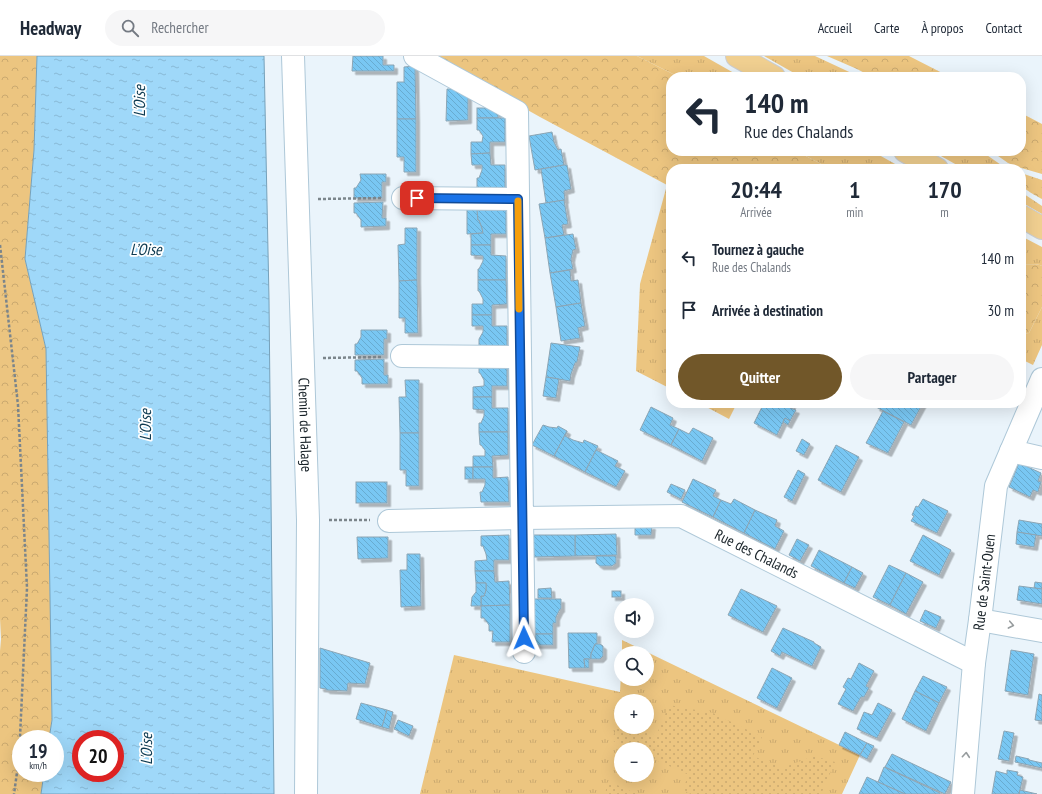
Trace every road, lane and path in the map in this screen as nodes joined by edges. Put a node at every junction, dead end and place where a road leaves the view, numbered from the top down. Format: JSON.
{"nodes":[{"id":1,"x":293,"y":56,"type":"edge"},
{"id":2,"x":415,"y":56,"type":"edge"},
{"id":3,"x":736,"y":56,"type":"edge"},
{"id":4,"x":765,"y":72,"type":"edge"},
{"id":5,"x":914,"y":156,"type":"edge"},
{"id":6,"x":928,"y":164,"type":"edge"},
{"id":7,"x":403,"y":198,"type":"joint"},
{"id":8,"x":518,"y":199,"type":"junction"},
{"id":9,"x":298,"y":200,"type":"junction"},
{"id":10,"x":1026,"y":219,"type":"edge"},
{"id":11,"x":1042,"y":228,"type":"edge"},
{"id":12,"x":0,"y":245,"type":"edge"},
{"id":13,"x":402,"y":356,"type":"joint"},
{"id":14,"x":520,"y":357,"type":"junction"},
{"id":15,"x":303,"y":358,"type":"junction"},
{"id":16,"x":1042,"y":379,"type":"edge"},
{"id":17,"x":1011,"y":451,"type":"junction"},
{"id":18,"x":1042,"y":458,"type":"edge"},
{"id":19,"x":522,"y":518,"type":"junction"},
{"id":20,"x":308,"y":520,"type":"junction"},
{"id":21,"x":389,"y":520,"type":"joint"},
{"id":22,"x":980,"y":620,"type":"junction"},
{"id":23,"x":1042,"y":631,"type":"edge"},
{"id":24,"x":524,"y":652,"type":"dead end"},
{"id":25,"x":974,"y":663,"type":"junction"},
{"id":26,"x":14,"y":794,"type":"edge"},
{"id":27,"x":306,"y":794,"type":"edge"},
{"id":28,"x":963,"y":794,"type":"edge"}],
"edges":[{"from":1,"to":9,"type":"street","name":"Chemin de Halage"},
{"from":2,"to":8,"type":"street"},
{"from":3,"to":4,"type":"main road"},
{"from":5,"to":6,"type":"main road"},
{"from":7,"to":8,"type":"street"},
{"from":7,"to":9,"type":"path"},
{"from":8,"to":14,"type":"street"},
{"from":9,"to":15,"type":"street","name":"Chemin de Halage"},
{"from":10,"to":11,"type":"main road"},
{"from":12,"to":26,"type":"path"},
{"from":13,"to":14,"type":"street"},
{"from":13,"to":15,"type":"path"},
{"from":14,"to":19,"type":"street"},
{"from":15,"to":20,"type":"street","name":"Chemin de Halage"},
{"from":16,"to":17,"type":"street","name":"Rue de Saint-Ouen"},
{"from":17,"to":18,"type":"street"},
{"from":17,"to":22,"type":"street","name":"Rue de Saint-Ouen"},
{"from":19,"to":21,"type":"street","name":"Rue des Chalands"},
{"from":19,"to":24,"type":"street"},
{"from":19,"to":25,"type":"street","name":"Rue des Chalands"},
{"from":20,"to":21,"type":"path"},
{"from":20,"to":27,"type":"street","name":"Chemin de Halage"},
{"from":22,"to":23,"type":"street","one_way":true},
{"from":22,"to":25,"type":"street","name":"Rue de Saint-Ouen"},
{"from":28,"to":25,"type":"street","name":"Rue de Saint-Ouen","one_way":true}]}
